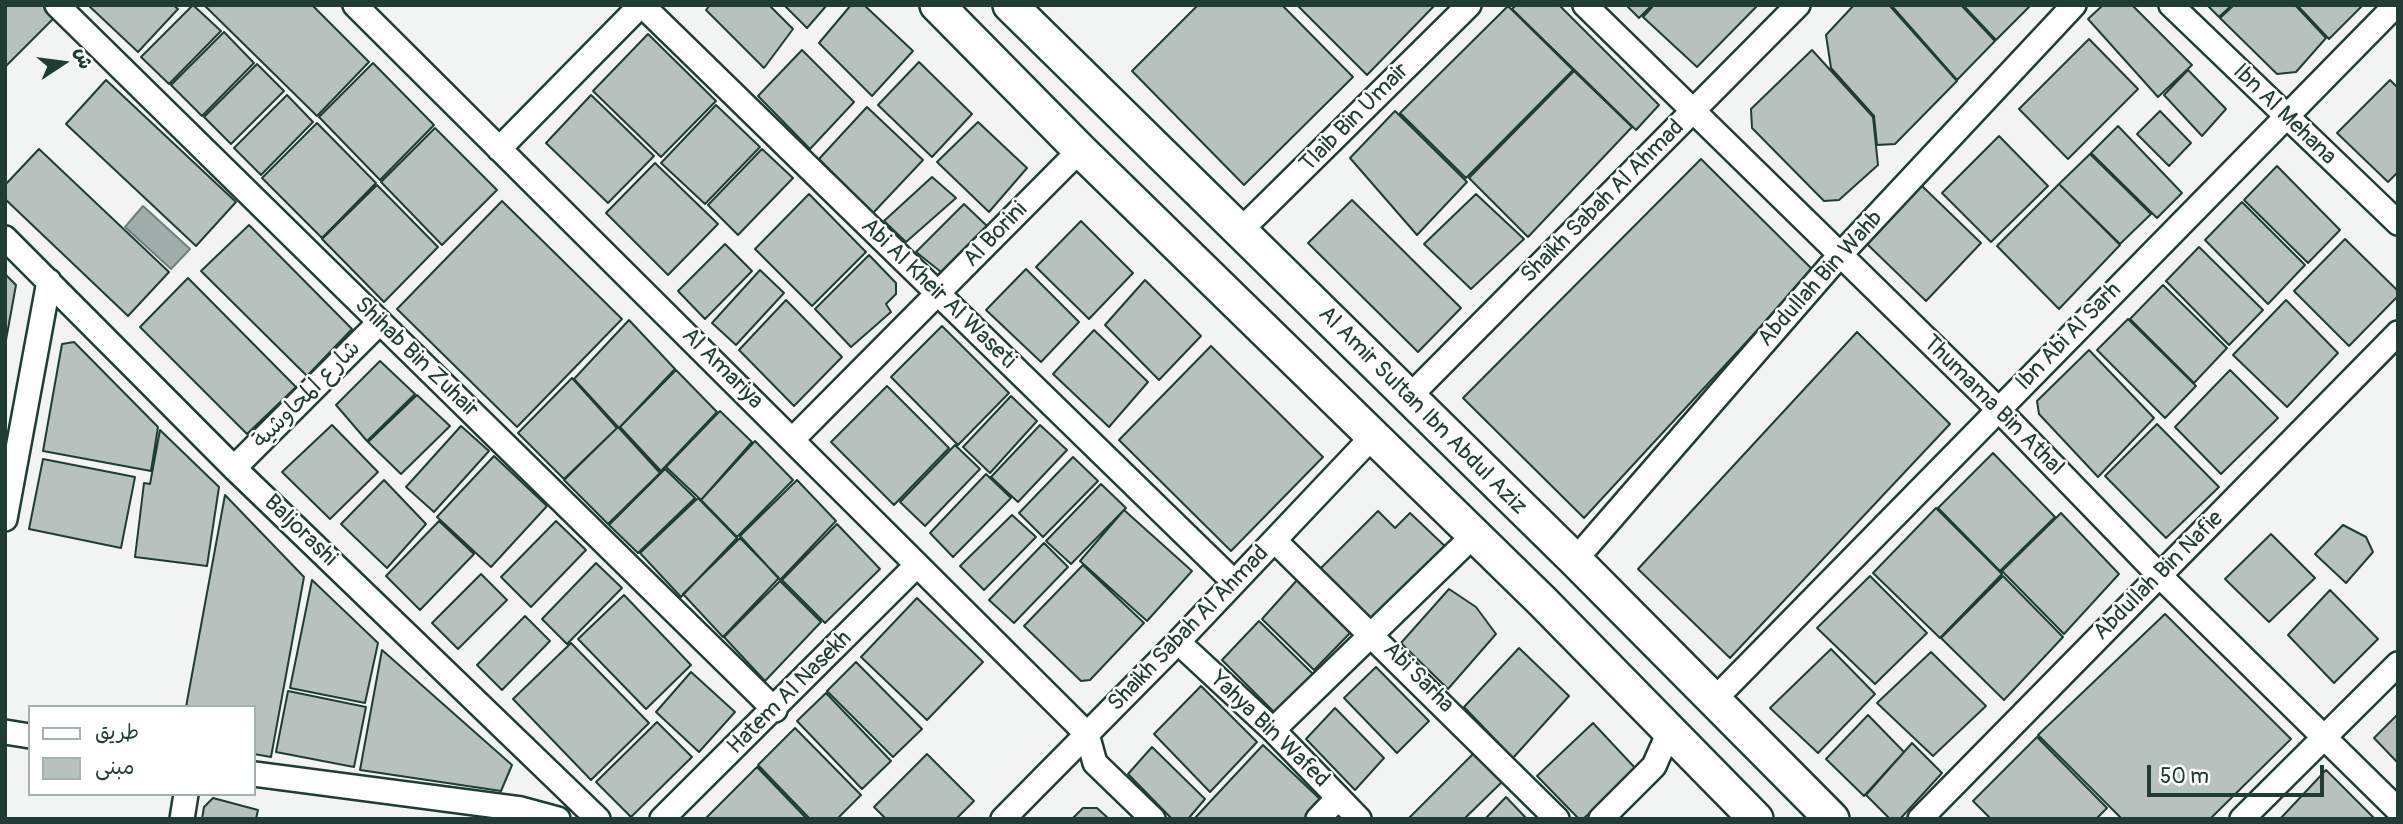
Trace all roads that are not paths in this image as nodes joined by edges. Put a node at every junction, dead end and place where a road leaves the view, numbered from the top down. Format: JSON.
{"nodes":[{"id":1,"x":57,"y":5,"type":"edge"},
{"id":2,"x":355,"y":5,"type":"edge"},
{"id":3,"x":641,"y":5,"type":"edge"},
{"id":4,"x":937,"y":5,"type":"edge"},
{"id":5,"x":1010,"y":5,"type":"edge"},
{"id":6,"x":1469,"y":5,"type":"edge"},
{"id":7,"x":1585,"y":5,"type":"edge"},
{"id":8,"x":1798,"y":5,"type":"edge"},
{"id":9,"x":2074,"y":5,"type":"edge"},
{"id":10,"x":2171,"y":5,"type":"edge"},
{"id":11,"x":2396,"y":5,"type":"edge"},
{"id":12,"x":1692,"y":112,"type":"junction"},
{"id":13,"x":2285,"y":117,"type":"junction"},
{"id":14,"x":499,"y":149,"type":"junction"},
{"id":15,"x":1080,"y":150,"type":"junction"},
{"id":16,"x":2398,"y":223,"type":"edge"},
{"id":17,"x":1241,"y":230,"type":"junction"},
{"id":18,"x":5,"y":238,"type":"edge"},
{"id":19,"x":1840,"y":255,"type":"junction"},
{"id":20,"x":49,"y":281,"type":"junction"},
{"id":21,"x":938,"y":295,"type":"junction"},
{"id":22,"x":380,"y":322,"type":"junction"},
{"id":23,"x":2398,"y":333,"type":"edge"},
{"id":24,"x":1408,"y":398,"type":"junction"},
{"id":25,"x":1998,"y":409,"type":"junction"},
{"id":26,"x":1373,"y":436,"type":"junction"},
{"id":27,"x":793,"y":439,"type":"junction"},
{"id":28,"x":234,"y":468,"type":"junction"},
{"id":29,"x":5,"y":519,"type":"edge"},
{"id":30,"x":1473,"y":536,"type":"junction"},
{"id":31,"x":1275,"y":541,"type":"junction"},
{"id":32,"x":1575,"y":561,"type":"junction"},
{"id":33,"x":916,"y":566,"type":"junction"},
{"id":34,"x":2160,"y":575,"type":"junction"},
{"id":35,"x":1234,"y":582,"type":"junction"},
{"id":36,"x":1372,"y":633,"type":"junction"},
{"id":37,"x":1178,"y":642,"type":"junction"},
{"id":38,"x":2398,"y":664,"type":"edge"},
{"id":39,"x":1714,"y":700,"type":"junction"},
{"id":40,"x":775,"y":710,"type":"junction"},
{"id":41,"x":1273,"y":730,"type":"junction"},
{"id":42,"x":5,"y":732,"type":"edge"},
{"id":43,"x":1669,"y":732,"type":"junction"},
{"id":44,"x":1087,"y":734,"type":"junction"},
{"id":45,"x":28,"y":736,"type":"edge"},
{"id":46,"x":2324,"y":738,"type":"junction"},
{"id":47,"x":256,"y":774,"type":"edge"},
{"id":48,"x":186,"y":796,"type":"edge"},
{"id":49,"x":1338,"y":798,"type":"junction"},
{"id":50,"x":2398,"y":810,"type":"edge"},
{"id":51,"x":182,"y":819,"type":"edge"},
{"id":52,"x":558,"y":819,"type":"edge"},
{"id":53,"x":598,"y":819,"type":"edge"},
{"id":54,"x":662,"y":819,"type":"edge"},
{"id":55,"x":1003,"y":819,"type":"edge"},
{"id":56,"x":1153,"y":819,"type":"edge"},
{"id":57,"x":1318,"y":819,"type":"edge"},
{"id":58,"x":1359,"y":819,"type":"edge"},
{"id":59,"x":1558,"y":819,"type":"edge"},
{"id":60,"x":1601,"y":819,"type":"edge"},
{"id":61,"x":1756,"y":819,"type":"edge"},
{"id":62,"x":1832,"y":819,"type":"edge"},
{"id":63,"x":1920,"y":819,"type":"edge"},
{"id":64,"x":2242,"y":819,"type":"edge"}],
"edges":[{"from":1,"to":22,"type":"street","name":"Shihab Bin Zuhair"},
{"from":2,"to":14,"type":"street","name":"Al Amariya"},
{"from":3,"to":14,"type":"street"},
{"from":3,"to":21,"type":"street","name":"Abi Al Kheir Al Waseti"},
{"from":4,"to":15,"type":"street"},
{"from":5,"to":17,"type":"street","name":"Al Amir Sultan Ibn Abdul Aziz"},
{"from":6,"to":17,"type":"street","name":"Tlaib Bin Umair"},
{"from":7,"to":12,"type":"street","name":"Thumama Bin Athal"},
{"from":8,"to":12,"type":"street","name":"Shaikh Sabah Al Ahmad"},
{"from":9,"to":19,"type":"street","name":"Abdullah Bin Wahb"},
{"from":10,"to":13,"type":"street","name":"Ibn Al Mehana"},
{"from":11,"to":13,"type":"street","name":"Ibn Abi Al Sarh"},
{"from":12,"to":19,"type":"street","name":"Thumama Bin Athal"},
{"from":12,"to":24,"type":"street","name":"Shaikh Sabah Al Ahmad"},
{"from":13,"to":16,"type":"street","name":"Ibn Al Mehana"},
{"from":13,"to":25,"type":"street","name":"Ibn Abi Al Sarh"},
{"from":14,"to":27,"type":"street","name":"Al Amariya"},
{"from":15,"to":21,"type":"street","name":"Al Borini"},
{"from":15,"to":26,"type":"street"},
{"from":17,"to":24,"type":"street","name":"Al Amir Sultan Ibn Abdul Aziz"},
{"from":18,"to":20,"type":"street","name":"Baljorashi"},
{"from":19,"to":25,"type":"street","name":"Thumama Bin Athal"},
{"from":19,"to":32,"type":"street","name":"Abdullah Bin Wahb"},
{"from":20,"to":28,"type":"street","name":"Baljorashi"},
{"from":20,"to":29,"type":"street"},
{"from":21,"to":27,"type":"street","name":"Al Borini"},
{"from":21,"to":35,"type":"street","name":"Abi Al Kheir Al Waseti"},
{"from":22,"to":28,"type":"street","name":"شارع المحاوشية"},
{"from":22,"to":40,"type":"street","name":"Shihab Bin Zuhair"},
{"from":23,"to":34,"type":"street","name":"Abdullah Bin Nafie"},
{"from":24,"to":32,"type":"street","name":"Al Amir Sultan Ibn Abdul Aziz"},
{"from":25,"to":34,"type":"street","name":"Thumama Bin Athal"},
{"from":25,"to":39,"type":"street","name":"Ibn Abi Al Sarh"},
{"from":26,"to":30,"type":"street"},
{"from":26,"to":31,"type":"street","name":"Shaikh Sabah Al Ahmad"},
{"from":27,"to":33,"type":"street","name":"Al Amariya"},
{"from":28,"to":53,"type":"street","name":"Baljorashi"},
{"from":30,"to":36,"type":"street"},
{"from":30,"to":43,"type":"street"},
{"from":31,"to":35,"type":"street","name":"Shaikh Sabah Al Ahmad"},
{"from":31,"to":36,"type":"street","name":"Abi Sarha"},
{"from":32,"to":39,"type":"street","name":"Al Amir Sultan Ibn Abdul Aziz"},
{"from":33,"to":40,"type":"street","name":"Hatem Al Nasekh"},
{"from":33,"to":44,"type":"street","name":"Al Amariya"},
{"from":34,"to":46,"type":"street","name":"Thumama Bin Athal"},
{"from":34,"to":63,"type":"street","name":"Abdullah Bin Nafie"},
{"from":35,"to":37,"type":"street","name":"Shaikh Sabah Al Ahmad"},
{"from":36,"to":41,"type":"street"},
{"from":36,"to":59,"type":"street","name":"Abi Sarha"},
{"from":37,"to":41,"type":"street","name":"Yahya Bin Wafed"},
{"from":37,"to":44,"type":"street","name":"Shaikh Sabah Al Ahmad"},
{"from":38,"to":46,"type":"street"},
{"from":39,"to":62,"type":"street","name":"Al Amir Sultan Ibn Abdul Aziz"},
{"from":40,"to":54,"type":"street","name":"Hatem Al Nasekh"},
{"from":41,"to":49,"type":"street","name":"Yahya Bin Wafed"},
{"from":42,"to":45,"type":"street"},
{"from":43,"to":60,"type":"street"},
{"from":43,"to":61,"type":"street"},
{"from":44,"to":55,"type":"street","name":"Shaikh Sabah Al Ahmad"},
{"from":44,"to":56,"type":"street"},
{"from":46,"to":50,"type":"street","name":"Thumama Bin Athal"},
{"from":46,"to":64,"type":"street"},
{"from":47,"to":52,"type":"street"},
{"from":48,"to":51,"type":"street"},
{"from":49,"to":57,"type":"street"},
{"from":49,"to":58,"type":"street","name":"Yahya Bin Wafed"}]}
